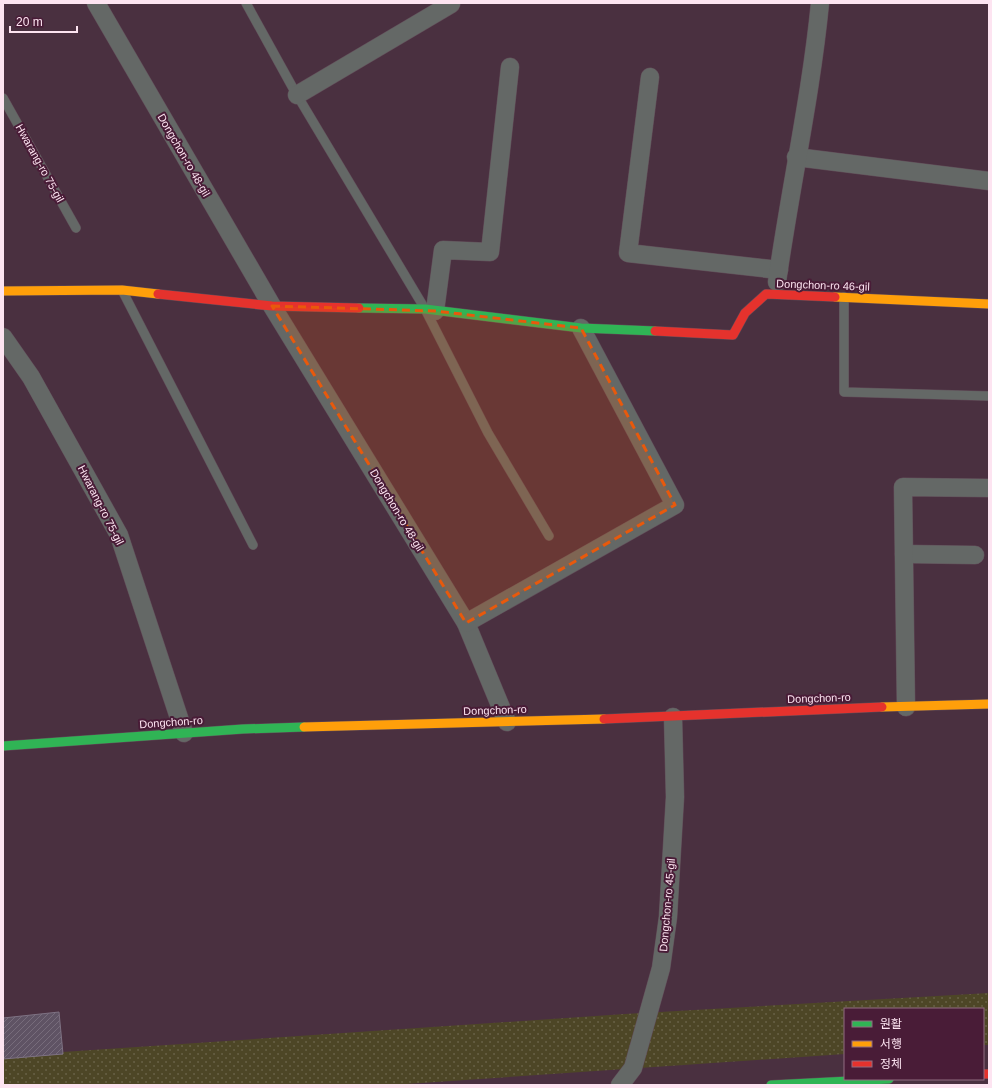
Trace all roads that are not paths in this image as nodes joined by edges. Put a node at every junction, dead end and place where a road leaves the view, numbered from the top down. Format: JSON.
{"nodes":[{"id":1,"x":96,"y":3,"type":"edge"},
{"id":2,"x":246,"y":3,"type":"edge"},
{"id":3,"x":820,"y":3,"type":"edge"},
{"id":4,"x":451,"y":4,"type":"edge"},
{"id":5,"x":510,"y":67,"type":"dead end"},
{"id":6,"x":650,"y":77,"type":"dead end"},
{"id":7,"x":296,"y":93,"type":"junction"},
{"id":8,"x":3,"y":98,"type":"edge"},
{"id":9,"x":796,"y":157,"type":"junction"},
{"id":10,"x":989,"y":181,"type":"edge"},
{"id":11,"x":76,"y":228,"type":"dead end"},
{"id":12,"x":779,"y":270,"type":"junction"},
{"id":13,"x":122,"y":290,"type":"junction"},
{"id":14,"x":3,"y":291,"type":"edge"},
{"id":15,"x":776,"y":294,"type":"junction"},
{"id":16,"x":844,"y":297,"type":"junction"},
{"id":17,"x":989,"y":304,"type":"edge"},
{"id":18,"x":272,"y":306,"type":"junction"},
{"id":19,"x":430,"y":310,"type":"junction"},
{"id":20,"x":581,"y":328,"type":"junction"},
{"id":21,"x":3,"y":337,"type":"edge"},
{"id":22,"x":989,"y":396,"type":"edge"},
{"id":23,"x":989,"y":488,"type":"edge"},
{"id":24,"x":549,"y":536,"type":"dead end"},
{"id":25,"x":252,"y":545,"type":"dead end"},
{"id":26,"x":904,"y":554,"type":"junction"},
{"id":27,"x":975,"y":555,"type":"dead end"},
{"id":28,"x":466,"y":623,"type":"junction"},
{"id":29,"x":989,"y":704,"type":"edge"},
{"id":30,"x":906,"y":707,"type":"junction"},
{"id":31,"x":673,"y":717,"type":"junction"},
{"id":32,"x":507,"y":722,"type":"junction"},
{"id":33,"x":184,"y":733,"type":"junction"},
{"id":34,"x":3,"y":746,"type":"edge"},
{"id":35,"x":879,"y":1080,"type":"edge"},
{"id":36,"x":850,"y":1083,"type":"edge"},
{"id":37,"x":620,"y":1085,"type":"edge"},
{"id":38,"x":771,"y":1085,"type":"edge"}],
"edges":[{"from":1,"to":18,"type":"street","name":"Dongchon-ro 48-gil"},
{"from":2,"to":7,"type":"lane"},
{"from":3,"to":9,"type":"street"},
{"from":4,"to":7,"type":"street"},
{"from":5,"to":19,"type":"street"},
{"from":6,"to":12,"type":"street"},
{"from":7,"to":19,"type":"lane"},
{"from":8,"to":11,"type":"lane","name":"Hwarang-ro 75-gil"},
{"from":9,"to":10,"type":"street"},
{"from":9,"to":12,"type":"street"},
{"from":12,"to":15,"type":"street"},
{"from":13,"to":14,"type":"street"},
{"from":13,"to":18,"type":"street"},
{"from":13,"to":25,"type":"lane"},
{"from":15,"to":16,"type":"street","name":"Dongchon-ro 46-gil"},
{"from":15,"to":20,"type":"street","name":"Dongchon-ro 46-gil"},
{"from":16,"to":17,"type":"street","name":"Dongchon-ro 46-gil"},
{"from":16,"to":22,"type":"lane"},
{"from":18,"to":19,"type":"street"},
{"from":18,"to":28,"type":"street","name":"Dongchon-ro 48-gil"},
{"from":19,"to":20,"type":"street"},
{"from":19,"to":24,"type":"lane"},
{"from":20,"to":28,"type":"street"},
{"from":21,"to":33,"type":"street","name":"Hwarang-ro 75-gil"},
{"from":23,"to":26,"type":"street"},
{"from":26,"to":27,"type":"street"},
{"from":26,"to":30,"type":"street"},
{"from":28,"to":32,"type":"street","name":"Dongchon-ro 48-gil"},
{"from":29,"to":30,"type":"street","name":"Dongchon-ro"},
{"from":30,"to":31,"type":"street","name":"Dongchon-ro"},
{"from":31,"to":32,"type":"street","name":"Dongchon-ro"},
{"from":31,"to":37,"type":"street","name":"Dongchon-ro 45-gil"},
{"from":32,"to":33,"type":"street","name":"Dongchon-ro"},
{"from":33,"to":34,"type":"street","name":"Dongchon-ro"},
{"from":35,"to":36,"type":"street"},
{"from":36,"to":38,"type":"street"}]}
